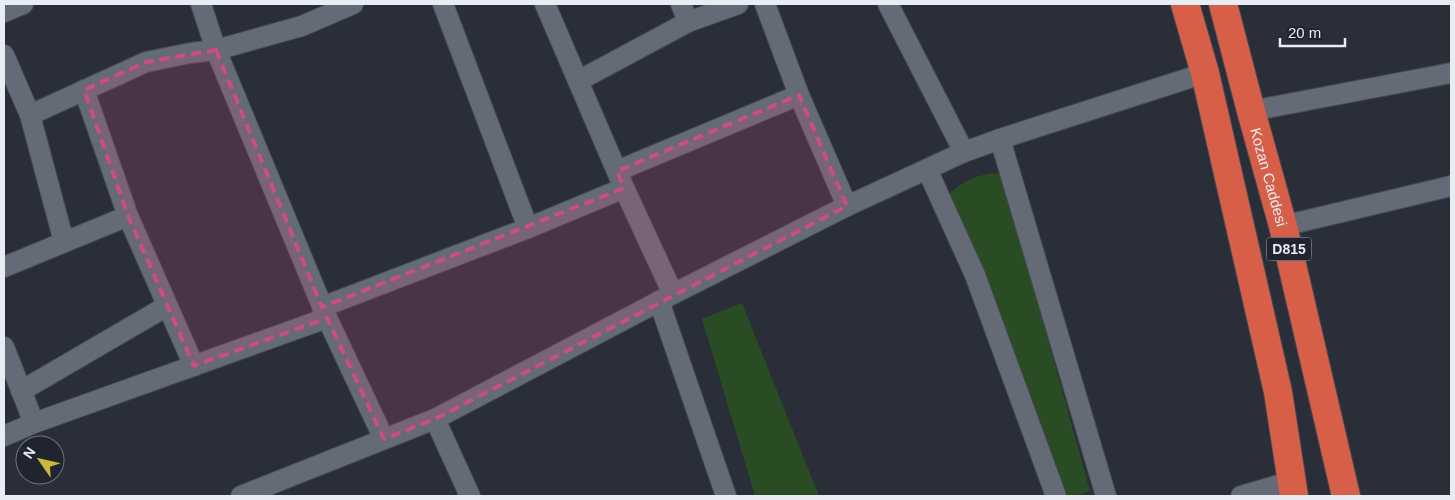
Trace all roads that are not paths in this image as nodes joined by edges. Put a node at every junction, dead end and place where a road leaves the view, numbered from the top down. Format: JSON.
{"nodes":[{"id":1,"x":23,"y":4,"type":"edge"},
{"id":2,"x":201,"y":4,"type":"edge"},
{"id":3,"x":353,"y":4,"type":"edge"},
{"id":4,"x":443,"y":4,"type":"edge"},
{"id":5,"x":545,"y":4,"type":"edge"},
{"id":6,"x":738,"y":4,"type":"edge"},
{"id":7,"x":765,"y":4,"type":"edge"},
{"id":8,"x":888,"y":4,"type":"edge"},
{"id":9,"x":1185,"y":4,"type":"edge"},
{"id":10,"x":1223,"y":4,"type":"edge"},
{"id":11,"x":4,"y":12,"type":"edge"},
{"id":12,"x":685,"y":13,"type":"edge"},
{"id":13,"x":216,"y":50,"type":"junction"},
{"id":14,"x":4,"y":55,"type":"edge"},
{"id":15,"x":1205,"y":73,"type":"junction"},
{"id":16,"x":1451,"y":73,"type":"edge"},
{"id":17,"x":578,"y":81,"type":"junction"},
{"id":18,"x":84,"y":90,"type":"junction"},
{"id":19,"x":799,"y":94,"type":"junction"},
{"id":20,"x":1250,"y":111,"type":"junction"},
{"id":21,"x":30,"y":115,"type":"junction"},
{"id":22,"x":1000,"y":139,"type":"junction"},
{"id":23,"x":964,"y":152,"type":"junction"},
{"id":24,"x":927,"y":169,"type":"junction"},
{"id":25,"x":620,"y":180,"type":"junction"},
{"id":26,"x":1451,"y":189,"type":"edge"},
{"id":27,"x":847,"y":206,"type":"junction"},
{"id":28,"x":128,"y":216,"type":"junction"},
{"id":29,"x":1283,"y":226,"type":"junction"},
{"id":30,"x":528,"y":228,"type":"junction"},
{"id":31,"x":64,"y":242,"type":"junction"},
{"id":32,"x":4,"y":267,"type":"edge"},
{"id":33,"x":666,"y":297,"type":"junction"},
{"id":34,"x":167,"y":306,"type":"junction"},
{"id":35,"x":324,"y":313,"type":"junction"},
{"id":36,"x":4,"y":347,"type":"edge"},
{"id":37,"x":194,"y":366,"type":"junction"},
{"id":38,"x":21,"y":391,"type":"junction"},
{"id":39,"x":435,"y":419,"type":"junction"},
{"id":40,"x":34,"y":423,"type":"junction"},
{"id":41,"x":4,"y":436,"type":"edge"},
{"id":42,"x":384,"y":440,"type":"junction"},
{"id":43,"x":1293,"y":489,"type":"edge"},
{"id":44,"x":250,"y":495,"type":"edge"},
{"id":45,"x":470,"y":496,"type":"edge"},
{"id":46,"x":726,"y":496,"type":"edge"},
{"id":47,"x":1056,"y":496,"type":"edge"},
{"id":48,"x":1106,"y":496,"type":"edge"},
{"id":49,"x":1241,"y":496,"type":"edge"},
{"id":50,"x":1346,"y":496,"type":"edge"}],
"edges":[{"from":1,"to":11,"type":"street"},
{"from":2,"to":13,"type":"street"},
{"from":3,"to":13,"type":"street"},
{"from":4,"to":30,"type":"street"},
{"from":5,"to":17,"type":"street"},
{"from":6,"to":12,"type":"street"},
{"from":7,"to":19,"type":"street"},
{"from":8,"to":23,"type":"street"},
{"from":9,"to":15,"type":"highway","number":"D815"},
{"from":10,"to":20,"type":"highway","name":"Kozan Caddesi","number":"D815"},
{"from":12,"to":17,"type":"street"},
{"from":13,"to":18,"type":"street"},
{"from":13,"to":35,"type":"street"},
{"from":14,"to":21,"type":"street"},
{"from":15,"to":22,"type":"street"},
{"from":15,"to":43,"type":"highway","number":"D815"},
{"from":16,"to":20,"type":"street"},
{"from":17,"to":25,"type":"street"},
{"from":18,"to":21,"type":"street"},
{"from":18,"to":28,"type":"street"},
{"from":19,"to":25,"type":"street"},
{"from":19,"to":27,"type":"street"},
{"from":20,"to":29,"type":"highway","name":"Kozan Caddesi","number":"D815"},
{"from":21,"to":31,"type":"street"},
{"from":22,"to":23,"type":"street"},
{"from":22,"to":48,"type":"street"},
{"from":23,"to":24,"type":"street"},
{"from":24,"to":27,"type":"street"},
{"from":24,"to":47,"type":"street"},
{"from":25,"to":30,"type":"street"},
{"from":25,"to":33,"type":"street"},
{"from":26,"to":29,"type":"street"},
{"from":27,"to":33,"type":"street"},
{"from":28,"to":31,"type":"street"},
{"from":28,"to":34,"type":"street"},
{"from":29,"to":50,"type":"highway","name":"Kozan Caddesi","number":"D815"},
{"from":30,"to":35,"type":"street"},
{"from":31,"to":32,"type":"street"},
{"from":33,"to":39,"type":"street"},
{"from":33,"to":46,"type":"street"},
{"from":34,"to":37,"type":"street"},
{"from":34,"to":38,"type":"street"},
{"from":35,"to":37,"type":"street"},
{"from":35,"to":42,"type":"street"},
{"from":36,"to":38,"type":"street"},
{"from":37,"to":40,"type":"street"},
{"from":38,"to":40,"type":"street"},
{"from":39,"to":42,"type":"street"},
{"from":39,"to":45,"type":"street"},
{"from":40,"to":41,"type":"street"},
{"from":42,"to":44,"type":"street"},
{"from":43,"to":49,"type":"street"}]}
